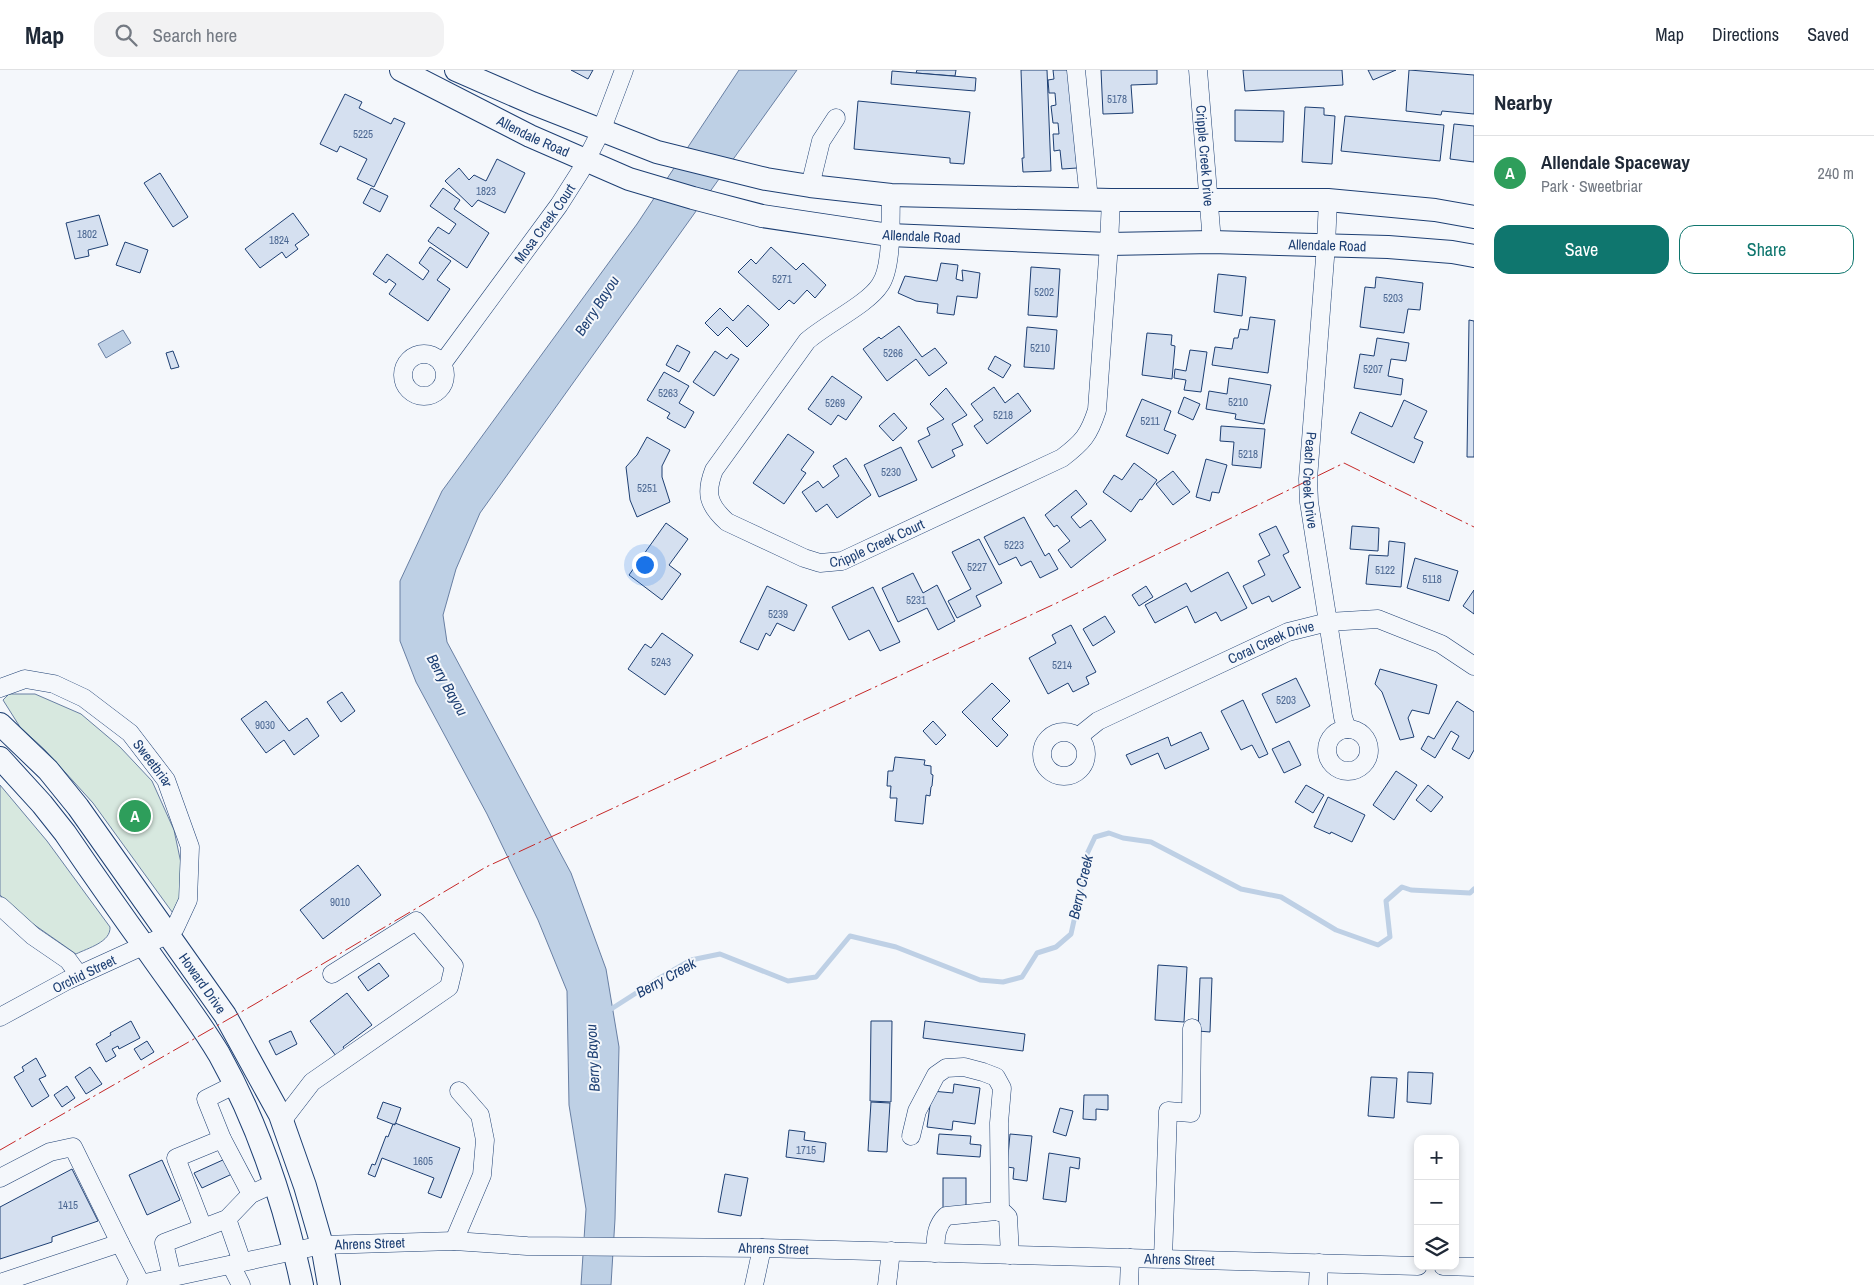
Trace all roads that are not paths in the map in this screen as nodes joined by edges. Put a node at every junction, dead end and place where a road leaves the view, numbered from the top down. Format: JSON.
{"nodes":[{"id":1,"x":401,"y":70,"type":"edge"},
{"id":2,"x":624,"y":70,"type":"edge"},
{"id":3,"x":1076,"y":70,"type":"edge"},
{"id":4,"x":1198,"y":70,"type":"edge"},
{"id":5,"x":461,"y":73,"type":"edge"},
{"id":6,"x":452,"y":97,"type":"junction"},
{"id":7,"x":836,"y":118,"type":"dead end"},
{"id":8,"x":601,"y":130,"type":"junction"},
{"id":9,"x":586,"y":162,"type":"junction"},
{"id":10,"x":810,"y":186,"type":"junction"},
{"id":11,"x":891,"y":195,"type":"junction"},
{"id":12,"x":1100,"y":200,"type":"junction"},
{"id":13,"x":1209,"y":200,"type":"junction"},
{"id":14,"x":1328,"y":200,"type":"junction"},
{"id":15,"x":1474,"y":217,"type":"edge"},
{"id":16,"x":889,"y":235,"type":"junction"},
{"id":17,"x":1212,"y":242,"type":"junction"},
{"id":18,"x":1109,"y":244,"type":"junction"},
{"id":19,"x":1326,"y":245,"type":"junction"},
{"id":20,"x":1474,"y":256,"type":"edge"},
{"id":21,"x":442,"y":364,"type":"dead end"},
{"id":22,"x":1328,"y":622,"type":"junction"},
{"id":23,"x":1474,"y":666,"type":"edge"},
{"id":24,"x":0,"y":688,"type":"edge"},
{"id":25,"x":0,"y":724,"type":"edge"},
{"id":26,"x":1347,"y":729,"type":"dead end"},
{"id":27,"x":1078,"y":737,"type":"dead end"},
{"id":28,"x":0,"y":758,"type":"edge"},
{"id":29,"x":0,"y":906,"type":"edge"},
{"id":30,"x":169,"y":934,"type":"junction"},
{"id":31,"x":143,"y":945,"type":"junction"},
{"id":32,"x":332,"y":974,"type":"dead end"},
{"id":33,"x":79,"y":975,"type":"junction"},
{"id":34,"x":0,"y":1017,"type":"edge"},
{"id":35,"x":1192,"y":1028,"type":"dead end"},
{"id":36,"x":234,"y":1085,"type":"junction"},
{"id":37,"x":459,"y":1091,"type":"dead end"},
{"id":38,"x":282,"y":1121,"type":"junction"},
{"id":39,"x":911,"y":1136,"type":"dead end"},
{"id":40,"x":222,"y":1139,"type":"junction"},
{"id":41,"x":0,"y":1178,"type":"edge"},
{"id":42,"x":275,"y":1183,"type":"junction"},
{"id":43,"x":251,"y":1194,"type":"junction"},
{"id":44,"x":1000,"y":1212,"type":"junction"},
{"id":45,"x":227,"y":1218,"type":"junction"},
{"id":46,"x":202,"y":1228,"type":"junction"},
{"id":47,"x":454,"y":1241,"type":"junction"},
{"id":48,"x":120,"y":1243,"type":"junction"},
{"id":49,"x":322,"y":1245,"type":"junction"},
{"id":50,"x":762,"y":1248,"type":"junction"},
{"id":51,"x":294,"y":1251,"type":"junction"},
{"id":52,"x":891,"y":1251,"type":"junction"},
{"id":53,"x":935,"y":1253,"type":"junction"},
{"id":54,"x":1010,"y":1255,"type":"junction"},
{"id":55,"x":1130,"y":1258,"type":"junction"},
{"id":56,"x":1163,"y":1259,"type":"junction"},
{"id":57,"x":1319,"y":1263,"type":"junction"},
{"id":58,"x":236,"y":1264,"type":"junction"},
{"id":59,"x":1414,"y":1266,"type":"edge"},
{"id":60,"x":1459,"y":1267,"type":"edge"},
{"id":61,"x":1474,"y":1267,"type":"edge"},
{"id":62,"x":172,"y":1277,"type":"junction"},
{"id":63,"x":0,"y":1283,"type":"edge"},
{"id":64,"x":138,"y":1284,"type":"edge"},
{"id":65,"x":241,"y":1285,"type":"edge"},
{"id":66,"x":302,"y":1285,"type":"edge"},
{"id":67,"x":329,"y":1285,"type":"edge"},
{"id":68,"x":754,"y":1285,"type":"edge"},
{"id":69,"x":886,"y":1285,"type":"edge"},
{"id":70,"x":1129,"y":1285,"type":"edge"},
{"id":71,"x":1318,"y":1285,"type":"edge"}],
"edges":[{"from":1,"to":6,"type":"main road","name":"Allendale Road"},
{"from":2,"to":8,"type":"street","name":"Mosa Creek Court"},
{"from":3,"to":12,"type":"street","name":"Cripple Creek Court"},
{"from":4,"to":13,"type":"street","name":"Cripple Creek Drive"},
{"from":5,"to":6,"type":"main road"},
{"from":5,"to":8,"type":"main road","name":"Allendale Road"},
{"from":6,"to":9,"type":"main road","name":"Allendale Road"},
{"from":7,"to":10,"type":"street"},
{"from":8,"to":9,"type":"street","name":"Mosa Creek Court"},
{"from":8,"to":10,"type":"main road","name":"Allendale Road"},
{"from":9,"to":16,"type":"main road","name":"Allendale Road"},
{"from":9,"to":21,"type":"street","name":"Mosa Creek Court"},
{"from":10,"to":11,"type":"main road","name":"Allendale Road"},
{"from":11,"to":12,"type":"main road","name":"Allendale Road"},
{"from":11,"to":16,"type":"street","name":"Cripple Creek Court"},
{"from":12,"to":13,"type":"main road","name":"Allendale Road"},
{"from":12,"to":18,"type":"street","name":"Cripple Creek Court"},
{"from":13,"to":14,"type":"main road","name":"Allendale Road"},
{"from":13,"to":17,"type":"street","name":"Cripple Creek Drive"},
{"from":14,"to":15,"type":"main road","name":"Allendale Road"},
{"from":14,"to":19,"type":"street","name":"Peach Creek Drive"},
{"from":16,"to":18,"type":"main road","name":"Allendale Road"},
{"from":16,"to":18,"type":"street","name":"Cripple Creek Court"},
{"from":17,"to":18,"type":"main road","name":"Allendale Road"},
{"from":17,"to":19,"type":"main road","name":"Allendale Road"},
{"from":19,"to":20,"type":"main road","name":"Allendale Road"},
{"from":19,"to":22,"type":"street","name":"Peach Creek Drive"},
{"from":22,"to":23,"type":"street","name":"Coral Creek Drive"},
{"from":22,"to":26,"type":"street","name":"Peach Creek Drive"},
{"from":22,"to":27,"type":"street","name":"Coral Creek Drive"},
{"from":24,"to":30,"type":"street","name":"Sweetbriar"},
{"from":25,"to":30,"type":"main road","name":"Howard Drive"},
{"from":28,"to":31,"type":"main road","name":"Howard Drive"},
{"from":29,"to":33,"type":"street"},
{"from":30,"to":31,"type":"street","name":"Orchid Street"},
{"from":30,"to":38,"type":"main road","name":"Howard Drive"},
{"from":31,"to":33,"type":"street","name":"Orchid Street"},
{"from":31,"to":36,"type":"main road","name":"Howard Drive"},
{"from":32,"to":38,"type":"street"},
{"from":33,"to":34,"type":"street","name":"Orchid Street"},
{"from":35,"to":56,"type":"street"},
{"from":36,"to":40,"type":"street"},
{"from":36,"to":42,"type":"main road","name":"Howard Drive"},
{"from":37,"to":47,"type":"street"},
{"from":38,"to":49,"type":"main road","name":"Howard Drive"},
{"from":39,"to":44,"type":"street"},
{"from":40,"to":43,"type":"street"},
{"from":40,"to":46,"type":"street"},
{"from":41,"to":48,"type":"street"},
{"from":42,"to":43,"type":"street"},
{"from":42,"to":51,"type":"main road","name":"Howard Drive"},
{"from":43,"to":45,"type":"street"},
{"from":44,"to":53,"type":"street"},
{"from":44,"to":54,"type":"street"},
{"from":45,"to":46,"type":"street"},
{"from":45,"to":58,"type":"street"},
{"from":46,"to":62,"type":"street"},
{"from":47,"to":49,"type":"street","name":"Ahrens Street"},
{"from":47,"to":50,"type":"street","name":"Ahrens Street"},
{"from":48,"to":63,"type":"street"},
{"from":48,"to":64,"type":"street"},
{"from":49,"to":51,"type":"street","name":"Ahrens Street"},
{"from":49,"to":67,"type":"main road","name":"Howard Drive"},
{"from":50,"to":52,"type":"street","name":"Ahrens Street"},
{"from":50,"to":68,"type":"street"},
{"from":51,"to":58,"type":"street","name":"Ahrens Street"},
{"from":51,"to":66,"type":"main road","name":"Howard Drive"},
{"from":52,"to":53,"type":"street","name":"Ahrens Street"},
{"from":52,"to":69,"type":"street"},
{"from":53,"to":54,"type":"street","name":"Ahrens Street"},
{"from":54,"to":55,"type":"street","name":"Ahrens Street"},
{"from":55,"to":56,"type":"street","name":"Ahrens Street"},
{"from":55,"to":70,"type":"street"},
{"from":56,"to":57,"type":"street","name":"Ahrens Street"},
{"from":57,"to":59,"type":"street","name":"Ahrens Street"},
{"from":57,"to":71,"type":"street"},
{"from":58,"to":62,"type":"street","name":"Ahrens Street"},
{"from":58,"to":65,"type":"street"},
{"from":60,"to":61,"type":"street"},
{"from":62,"to":64,"type":"street","name":"Ahrens Street"}]}
